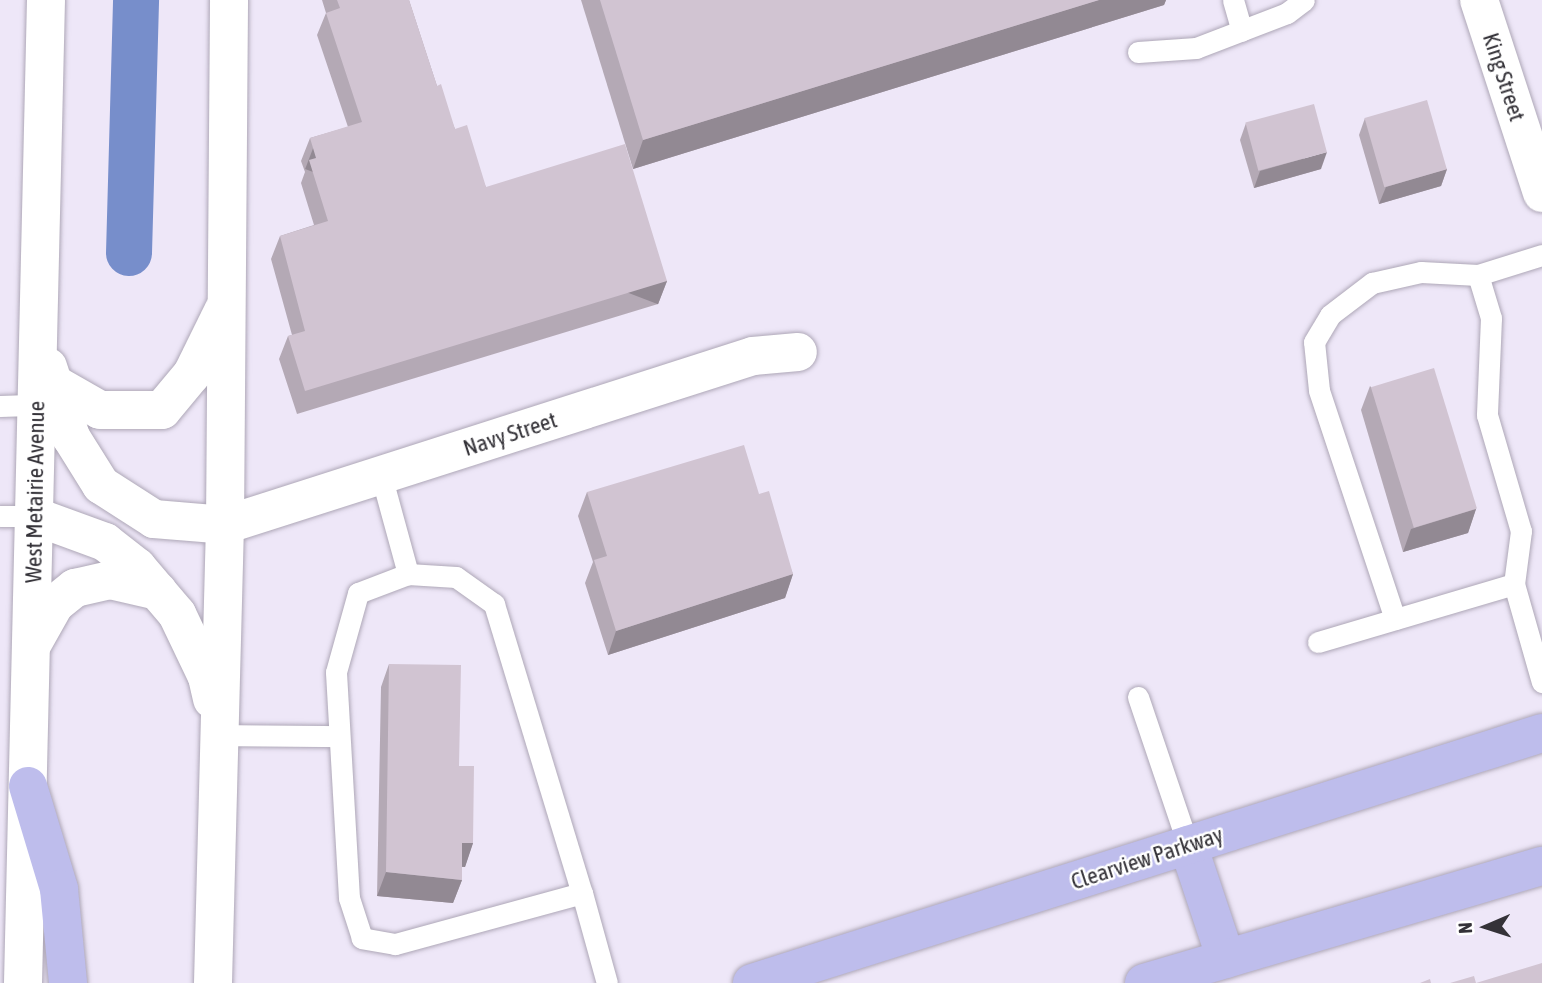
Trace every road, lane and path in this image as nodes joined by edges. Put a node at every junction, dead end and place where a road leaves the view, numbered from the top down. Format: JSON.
{"nodes":[{"id":1,"x":46,"y":0,"type":"edge"},
{"id":2,"x":229,"y":0,"type":"edge"},
{"id":3,"x":1233,"y":0,"type":"edge"},
{"id":4,"x":1304,"y":0,"type":"edge"},
{"id":5,"x":1479,"y":0,"type":"edge"},
{"id":6,"x":1242,"y":31,"type":"junction"},
{"id":7,"x":1138,"y":52,"type":"dead end"},
{"id":8,"x":1542,"y":194,"type":"edge"},
{"id":9,"x":1542,"y":255,"type":"edge"},
{"id":10,"x":1478,"y":275,"type":"junction"},
{"id":11,"x":227,"y":304,"type":"junction"},
{"id":12,"x":798,"y":352,"type":"dead end"},
{"id":13,"x":29,"y":398,"type":"edge"},
{"id":14,"x":381,"y":475,"type":"junction"},
{"id":15,"x":17,"y":516,"type":"edge"},
{"id":16,"x":225,"y":525,"type":"junction"},
{"id":17,"x":408,"y":574,"type":"junction"},
{"id":18,"x":1514,"y":584,"type":"junction"},
{"id":19,"x":158,"y":591,"type":"junction"},
{"id":20,"x":1395,"y":619,"type":"junction"},
{"id":21,"x":1318,"y":642,"type":"dead end"},
{"id":22,"x":31,"y":646,"type":"junction"},
{"id":23,"x":1542,"y":682,"type":"edge"},
{"id":24,"x":1138,"y":697,"type":"dead end"},
{"id":25,"x":1542,"y":733,"type":"edge"},
{"id":26,"x":219,"y":735,"type":"junction"},
{"id":27,"x":339,"y":736,"type":"junction"},
{"id":28,"x":27,"y":786,"type":"junction"},
{"id":29,"x":1188,"y":845,"type":"junction"},
{"id":30,"x":1542,"y":866,"type":"edge"},
{"id":31,"x":582,"y":893,"type":"junction"},
{"id":32,"x":1226,"y":959,"type":"junction"},
{"id":33,"x":16,"y":969,"type":"edge"},
{"id":34,"x":68,"y":983,"type":"edge"},
{"id":35,"x":213,"y":983,"type":"edge"},
{"id":36,"x":607,"y":983,"type":"edge"},
{"id":37,"x":754,"y":983,"type":"edge"},
{"id":38,"x":1144,"y":983,"type":"edge"}],
"edges":[{"from":1,"to":13,"type":"main road"},
{"from":2,"to":11,"type":"main road"},
{"from":3,"to":6,"type":"lane"},
{"from":4,"to":6,"type":"lane"},
{"from":5,"to":8,"type":"main road","name":"King Street"},
{"from":6,"to":7,"type":"lane"},
{"from":9,"to":10,"type":"lane"},
{"from":10,"to":18,"type":"lane"},
{"from":10,"to":20,"type":"lane"},
{"from":11,"to":13,"type":"main road"},
{"from":11,"to":16,"type":"main road"},
{"from":12,"to":14,"type":"main road","name":"Navy Street"},
{"from":13,"to":15,"type":"main road","name":"West Metairie Avenue"},
{"from":13,"to":16,"type":"main road"},
{"from":14,"to":16,"type":"main road","name":"Navy Street"},
{"from":14,"to":17,"type":"lane"},
{"from":15,"to":19,"type":"main road"},
{"from":15,"to":22,"type":"main road","name":"West Metairie Avenue"},
{"from":16,"to":26,"type":"main road"},
{"from":17,"to":27,"type":"lane"},
{"from":17,"to":31,"type":"lane"},
{"from":18,"to":20,"type":"lane"},
{"from":18,"to":23,"type":"lane"},
{"from":19,"to":22,"type":"main road"},
{"from":19,"to":26,"type":"main road"},
{"from":20,"to":21,"type":"lane"},
{"from":22,"to":28,"type":"main road","name":"West Metairie Avenue"},
{"from":24,"to":29,"type":"lane"},
{"from":25,"to":29,"type":"highway","name":"Clearview Parkway"},
{"from":26,"to":27,"type":"lane"},
{"from":26,"to":35,"type":"main road"},
{"from":27,"to":31,"type":"lane"},
{"from":28,"to":33,"type":"main road","name":"West Metairie Avenue"},
{"from":28,"to":34,"type":"highway"},
{"from":29,"to":32,"type":"highway"},
{"from":29,"to":37,"type":"highway","name":"Clearview Parkway"},
{"from":30,"to":32,"type":"highway"},
{"from":31,"to":36,"type":"lane"},
{"from":32,"to":38,"type":"highway"}]}
